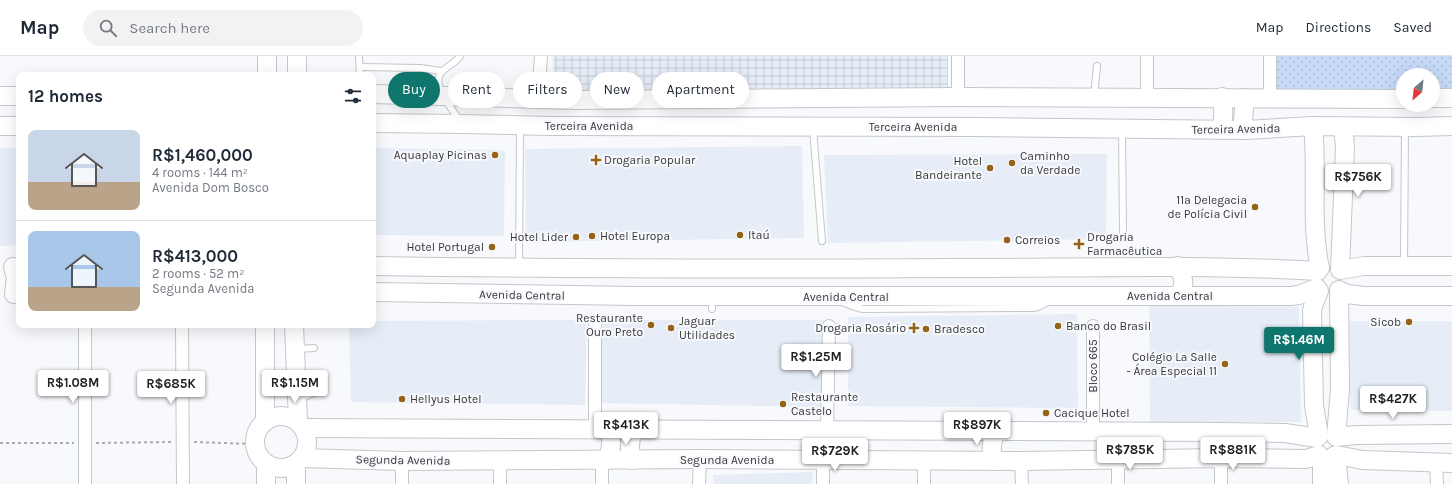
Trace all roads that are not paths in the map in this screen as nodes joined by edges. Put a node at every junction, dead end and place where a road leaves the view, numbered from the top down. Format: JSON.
{"nodes":[{"id":1,"x":267,"y":56,"type":"edge"},
{"id":2,"x":297,"y":56,"type":"edge"},
{"id":3,"x":359,"y":56,"type":"edge"},
{"id":4,"x":460,"y":56,"type":"edge"},
{"id":5,"x":541,"y":56,"type":"edge"},
{"id":6,"x":958,"y":56,"type":"edge"},
{"id":7,"x":1146,"y":56,"type":"edge"},
{"id":8,"x":1270,"y":56,"type":"edge"},
{"id":9,"x":1097,"y":66,"type":"dead end"},
{"id":10,"x":360,"y":67,"type":"junction"},
{"id":11,"x":442,"y":71,"type":"junction"},
{"id":12,"x":267,"y":72,"type":"edge"},
{"id":13,"x":297,"y":72,"type":"edge"},
{"id":14,"x":360,"y":72,"type":"edge"},
{"id":15,"x":542,"y":72,"type":"edge"},
{"id":16,"x":376,"y":94,"type":"edge"},
{"id":17,"x":0,"y":96,"type":"edge"},
{"id":18,"x":16,"y":96,"type":"edge"},
{"id":19,"x":444,"y":96,"type":"junction"},
{"id":20,"x":955,"y":97,"type":"junction"},
{"id":21,"x":1222,"y":97,"type":"junction"},
{"id":22,"x":978,"y":98,"type":"junction"},
{"id":23,"x":1094,"y":98,"type":"junction"},
{"id":24,"x":1147,"y":98,"type":"junction"},
{"id":25,"x":1245,"y":98,"type":"junction"},
{"id":26,"x":1270,"y":98,"type":"junction"},
{"id":27,"x":1440,"y":98,"type":"edge"},
{"id":28,"x":1452,"y":98,"type":"edge"},
{"id":29,"x":513,"y":99,"type":"edge"},
{"id":30,"x":1396,"y":99,"type":"edge"},
{"id":31,"x":582,"y":100,"type":"edge"},
{"id":32,"x":548,"y":108,"type":"edge"},
{"id":33,"x":573,"y":108,"type":"edge"},
{"id":34,"x":376,"y":123,"type":"edge"},
{"id":35,"x":462,"y":124,"type":"junction"},
{"id":36,"x":520,"y":125,"type":"junction"},
{"id":37,"x":0,"y":126,"type":"edge"},
{"id":38,"x":16,"y":126,"type":"edge"},
{"id":39,"x":550,"y":126,"type":"junction"},
{"id":40,"x":574,"y":126,"type":"junction"},
{"id":41,"x":1313,"y":126,"type":"junction"},
{"id":42,"x":1452,"y":126,"type":"edge"},
{"id":43,"x":813,"y":127,"type":"junction"},
{"id":44,"x":950,"y":127,"type":"junction"},
{"id":45,"x":977,"y":127,"type":"junction"},
{"id":46,"x":1343,"y":127,"type":"junction"},
{"id":47,"x":1406,"y":127,"type":"junction"},
{"id":48,"x":1122,"y":129,"type":"junction"},
{"id":49,"x":1220,"y":130,"type":"junction"},
{"id":50,"x":1246,"y":130,"type":"junction"},
{"id":51,"x":1345,"y":147,"type":"junction"},
{"id":52,"x":1316,"y":148,"type":"junction"},
{"id":53,"x":1123,"y":232,"type":"dead end"},
{"id":54,"x":822,"y":241,"type":"dead end"},
{"id":55,"x":376,"y":266,"type":"edge"},
{"id":56,"x":1178,"y":266,"type":"junction"},
{"id":57,"x":1404,"y":266,"type":"junction"},
{"id":58,"x":1452,"y":266,"type":"edge"},
{"id":59,"x":11,"y":267,"type":"edge"},
{"id":60,"x":519,"y":268,"type":"junction"},
{"id":61,"x":635,"y":269,"type":"junction"},
{"id":62,"x":653,"y":269,"type":"junction"},
{"id":63,"x":1319,"y":270,"type":"junction"},
{"id":64,"x":1340,"y":270,"type":"junction"},
{"id":65,"x":1318,"y":289,"type":"junction"},
{"id":66,"x":1339,"y":290,"type":"junction"},
{"id":67,"x":376,"y":292,"type":"edge"},
{"id":68,"x":11,"y":294,"type":"edge"},
{"id":69,"x":634,"y":296,"type":"junction"},
{"id":70,"x":654,"y":296,"type":"junction"},
{"id":71,"x":1176,"y":296,"type":"junction"},
{"id":72,"x":1452,"y":296,"type":"edge"},
{"id":73,"x":595,"y":323,"type":"dead end"},
{"id":74,"x":829,"y":326,"type":"dead end"},
{"id":75,"x":1093,"y":326,"type":"dead end"},
{"id":76,"x":85,"y":328,"type":"edge"},
{"id":77,"x":182,"y":328,"type":"edge"},
{"id":78,"x":265,"y":328,"type":"edge"},
{"id":79,"x":294,"y":328,"type":"edge"},
{"id":80,"x":314,"y":348,"type":"dead end"},
{"id":81,"x":295,"y":349,"type":"junction"},
{"id":82,"x":322,"y":384,"type":"dead end"},
{"id":83,"x":297,"y":401,"type":"junction"},
{"id":84,"x":264,"y":422,"type":"junction"},
{"id":85,"x":300,"y":425,"type":"junction"},
{"id":86,"x":603,"y":430,"type":"junction"},
{"id":87,"x":633,"y":430,"type":"junction"},
{"id":88,"x":827,"y":431,"type":"junction"},
{"id":89,"x":974,"y":431,"type":"junction"},
{"id":90,"x":997,"y":431,"type":"junction"},
{"id":91,"x":1093,"y":431,"type":"junction"},
{"id":92,"x":1452,"y":434,"type":"edge"},
{"id":93,"x":1326,"y":448,"type":"junction"},
{"id":94,"x":1221,"y":458,"type":"junction"},
{"id":95,"x":700,"y":459,"type":"junction"},
{"id":96,"x":1118,"y":459,"type":"junction"},
{"id":97,"x":500,"y":460,"type":"junction"},
{"id":98,"x":605,"y":460,"type":"junction"},
{"id":99,"x":633,"y":460,"type":"junction"},
{"id":100,"x":823,"y":460,"type":"junction"},
{"id":101,"x":924,"y":460,"type":"junction"},
{"id":102,"x":299,"y":461,"type":"junction"},
{"id":103,"x":402,"y":461,"type":"junction"},
{"id":104,"x":969,"y":461,"type":"junction"},
{"id":105,"x":995,"y":461,"type":"junction"},
{"id":106,"x":1021,"y":461,"type":"junction"},
{"id":107,"x":1444,"y":462,"type":"edge"},
{"id":108,"x":266,"y":463,"type":"junction"},
{"id":109,"x":85,"y":484,"type":"edge"},
{"id":110,"x":183,"y":484,"type":"edge"},
{"id":111,"x":266,"y":484,"type":"edge"},
{"id":112,"x":296,"y":484,"type":"edge"},
{"id":113,"x":402,"y":484,"type":"edge"},
{"id":114,"x":500,"y":484,"type":"edge"},
{"id":115,"x":602,"y":484,"type":"edge"},
{"id":116,"x":700,"y":484,"type":"edge"},
{"id":117,"x":823,"y":484,"type":"edge"},
{"id":118,"x":924,"y":484,"type":"edge"},
{"id":119,"x":1022,"y":484,"type":"edge"},
{"id":120,"x":1118,"y":484,"type":"edge"},
{"id":121,"x":1221,"y":484,"type":"edge"},
{"id":122,"x":1322,"y":484,"type":"edge"},
{"id":123,"x":1339,"y":484,"type":"edge"},
{"id":124,"x":1436,"y":484,"type":"edge"}],
"edges":[{"from":1,"to":12,"type":"street"},
{"from":2,"to":13,"type":"street"},
{"from":3,"to":10,"type":"lane"},
{"from":4,"to":11,"type":"lane"},
{"from":5,"to":15,"type":"street"},
{"from":6,"to":20,"type":"street"},
{"from":7,"to":24,"type":"street"},
{"from":8,"to":26,"type":"street"},
{"from":9,"to":23,"type":"lane"},
{"from":10,"to":11,"type":"lane"},
{"from":10,"to":14,"type":"lane"},
{"from":11,"to":19,"type":"lane"},
{"from":16,"to":19,"type":"street"},
{"from":17,"to":18,"type":"street"},
{"from":19,"to":29,"type":"street"},
{"from":19,"to":35,"type":"lane"},
{"from":20,"to":22,"type":"street"},
{"from":20,"to":31,"type":"street"},
{"from":20,"to":44,"type":"street"},
{"from":21,"to":24,"type":"street"},
{"from":21,"to":25,"type":"street"},
{"from":21,"to":49,"type":"street"},
{"from":22,"to":23,"type":"street"},
{"from":22,"to":45,"type":"street"},
{"from":23,"to":24,"type":"street"},
{"from":25,"to":26,"type":"street"},
{"from":25,"to":50,"type":"street"},
{"from":26,"to":30,"type":"street"},
{"from":27,"to":28,"type":"street"},
{"from":32,"to":39,"type":"street"},
{"from":33,"to":40,"type":"street"},
{"from":34,"to":35,"type":"street","name":"Terceira Avenida"},
{"from":35,"to":36,"type":"street","name":"Terceira Avenida"},
{"from":36,"to":39,"type":"street","name":"Terceira Avenida"},
{"from":36,"to":60,"type":"lane"},
{"from":37,"to":38,"type":"street"},
{"from":39,"to":40,"type":"street","name":"Terceira Avenida"},
{"from":40,"to":43,"type":"street","name":"Terceira Avenida"},
{"from":41,"to":46,"type":"street","name":"Terceira Avenida"},
{"from":41,"to":50,"type":"street","name":"Terceira Avenida"},
{"from":41,"to":52,"type":"street"},
{"from":42,"to":47,"type":"street","name":"Terceira Avenida"},
{"from":43,"to":44,"type":"street","name":"Terceira Avenida"},
{"from":43,"to":54,"type":"lane"},
{"from":44,"to":45,"type":"street","name":"Terceira Avenida"},
{"from":45,"to":48,"type":"street","name":"Terceira Avenida"},
{"from":46,"to":47,"type":"street","name":"Terceira Avenida"},
{"from":46,"to":51,"type":"street"},
{"from":47,"to":57,"type":"lane"},
{"from":48,"to":49,"type":"street","name":"Terceira Avenida"},
{"from":48,"to":53,"type":"lane"},
{"from":49,"to":50,"type":"street","name":"Terceira Avenida"},
{"from":51,"to":52,"type":"street"},
{"from":51,"to":64,"type":"street"},
{"from":52,"to":63,"type":"street"},
{"from":55,"to":60,"type":"street"},
{"from":56,"to":62,"type":"street"},
{"from":56,"to":63,"type":"street"},
{"from":56,"to":71,"type":"street"},
{"from":57,"to":58,"type":"street"},
{"from":57,"to":64,"type":"street"},
{"from":59,"to":68,"type":"street"},
{"from":60,"to":61,"type":"street"},
{"from":61,"to":62,"type":"street"},
{"from":61,"to":69,"type":"street"},
{"from":62,"to":70,"type":"street"},
{"from":63,"to":64,"type":"street"},
{"from":63,"to":65,"type":"street"},
{"from":64,"to":66,"type":"street"},
{"from":65,"to":66,"type":"street"},
{"from":65,"to":71,"type":"street","name":"Avenida Central"},
{"from":65,"to":93,"type":"street"},
{"from":66,"to":72,"type":"street"},
{"from":66,"to":93,"type":"street"},
{"from":67,"to":69,"type":"street","name":"Avenida Central"},
{"from":69,"to":70,"type":"street","name":"Avenida Central"},
{"from":70,"to":71,"type":"street","name":"Avenida Central"},
{"from":73,"to":86,"type":"street"},
{"from":74,"to":88,"type":"street"},
{"from":75,"to":91,"type":"street","name":"Bloco 665"},
{"from":76,"to":109,"type":"street"},
{"from":77,"to":110,"type":"street"},
{"from":78,"to":84,"type":"street"},
{"from":79,"to":81,"type":"street"},
{"from":80,"to":81,"type":"lane"},
{"from":81,"to":83,"type":"street"},
{"from":82,"to":83,"type":"lane"},
{"from":83,"to":85,"type":"street"},
{"from":84,"to":85,"type":"street"},
{"from":84,"to":108,"type":"street"},
{"from":85,"to":86,"type":"street","name":"Segunda Avenida"},
{"from":85,"to":102,"type":"street"},
{"from":86,"to":87,"type":"street","name":"Segunda Avenida"},
{"from":86,"to":98,"type":"street"},
{"from":87,"to":88,"type":"street","name":"Segunda Avenida"},
{"from":87,"to":99,"type":"street"},
{"from":88,"to":89,"type":"street","name":"Segunda Avenida"},
{"from":89,"to":90,"type":"street","name":"Segunda Avenida"},
{"from":89,"to":104,"type":"street"},
{"from":90,"to":91,"type":"street","name":"Segunda Avenida"},
{"from":90,"to":105,"type":"street"},
{"from":91,"to":93,"type":"street","name":"Segunda Avenida"},
{"from":92,"to":93,"type":"street","name":"Segunda Avenida"},
{"from":93,"to":94,"type":"street","name":"Segunda Avenida"},
{"from":93,"to":107,"type":"street","name":"Segunda Avenida"},
{"from":93,"to":122,"type":"street"},
{"from":93,"to":123,"type":"street"},
{"from":94,"to":96,"type":"street","name":"Segunda Avenida"},
{"from":94,"to":121,"type":"street"},
{"from":95,"to":99,"type":"street","name":"Segunda Avenida"},
{"from":95,"to":100,"type":"street","name":"Segunda Avenida"},
{"from":95,"to":116,"type":"street"},
{"from":96,"to":106,"type":"street","name":"Segunda Avenida"},
{"from":96,"to":120,"type":"street"},
{"from":97,"to":98,"type":"street","name":"Segunda Avenida"},
{"from":97,"to":103,"type":"street","name":"Segunda Avenida"},
{"from":97,"to":114,"type":"street"},
{"from":98,"to":99,"type":"street","name":"Segunda Avenida"},
{"from":98,"to":115,"type":"street"},
{"from":100,"to":101,"type":"street","name":"Segunda Avenida"},
{"from":100,"to":117,"type":"street"},
{"from":101,"to":104,"type":"street","name":"Segunda Avenida"},
{"from":101,"to":118,"type":"street"},
{"from":102,"to":103,"type":"street","name":"Segunda Avenida"},
{"from":102,"to":108,"type":"street"},
{"from":102,"to":112,"type":"street"},
{"from":103,"to":113,"type":"street"},
{"from":104,"to":105,"type":"street","name":"Segunda Avenida"},
{"from":105,"to":106,"type":"street","name":"Segunda Avenida"},
{"from":106,"to":119,"type":"street"},
{"from":107,"to":124,"type":"street"},
{"from":108,"to":111,"type":"street"}]}
